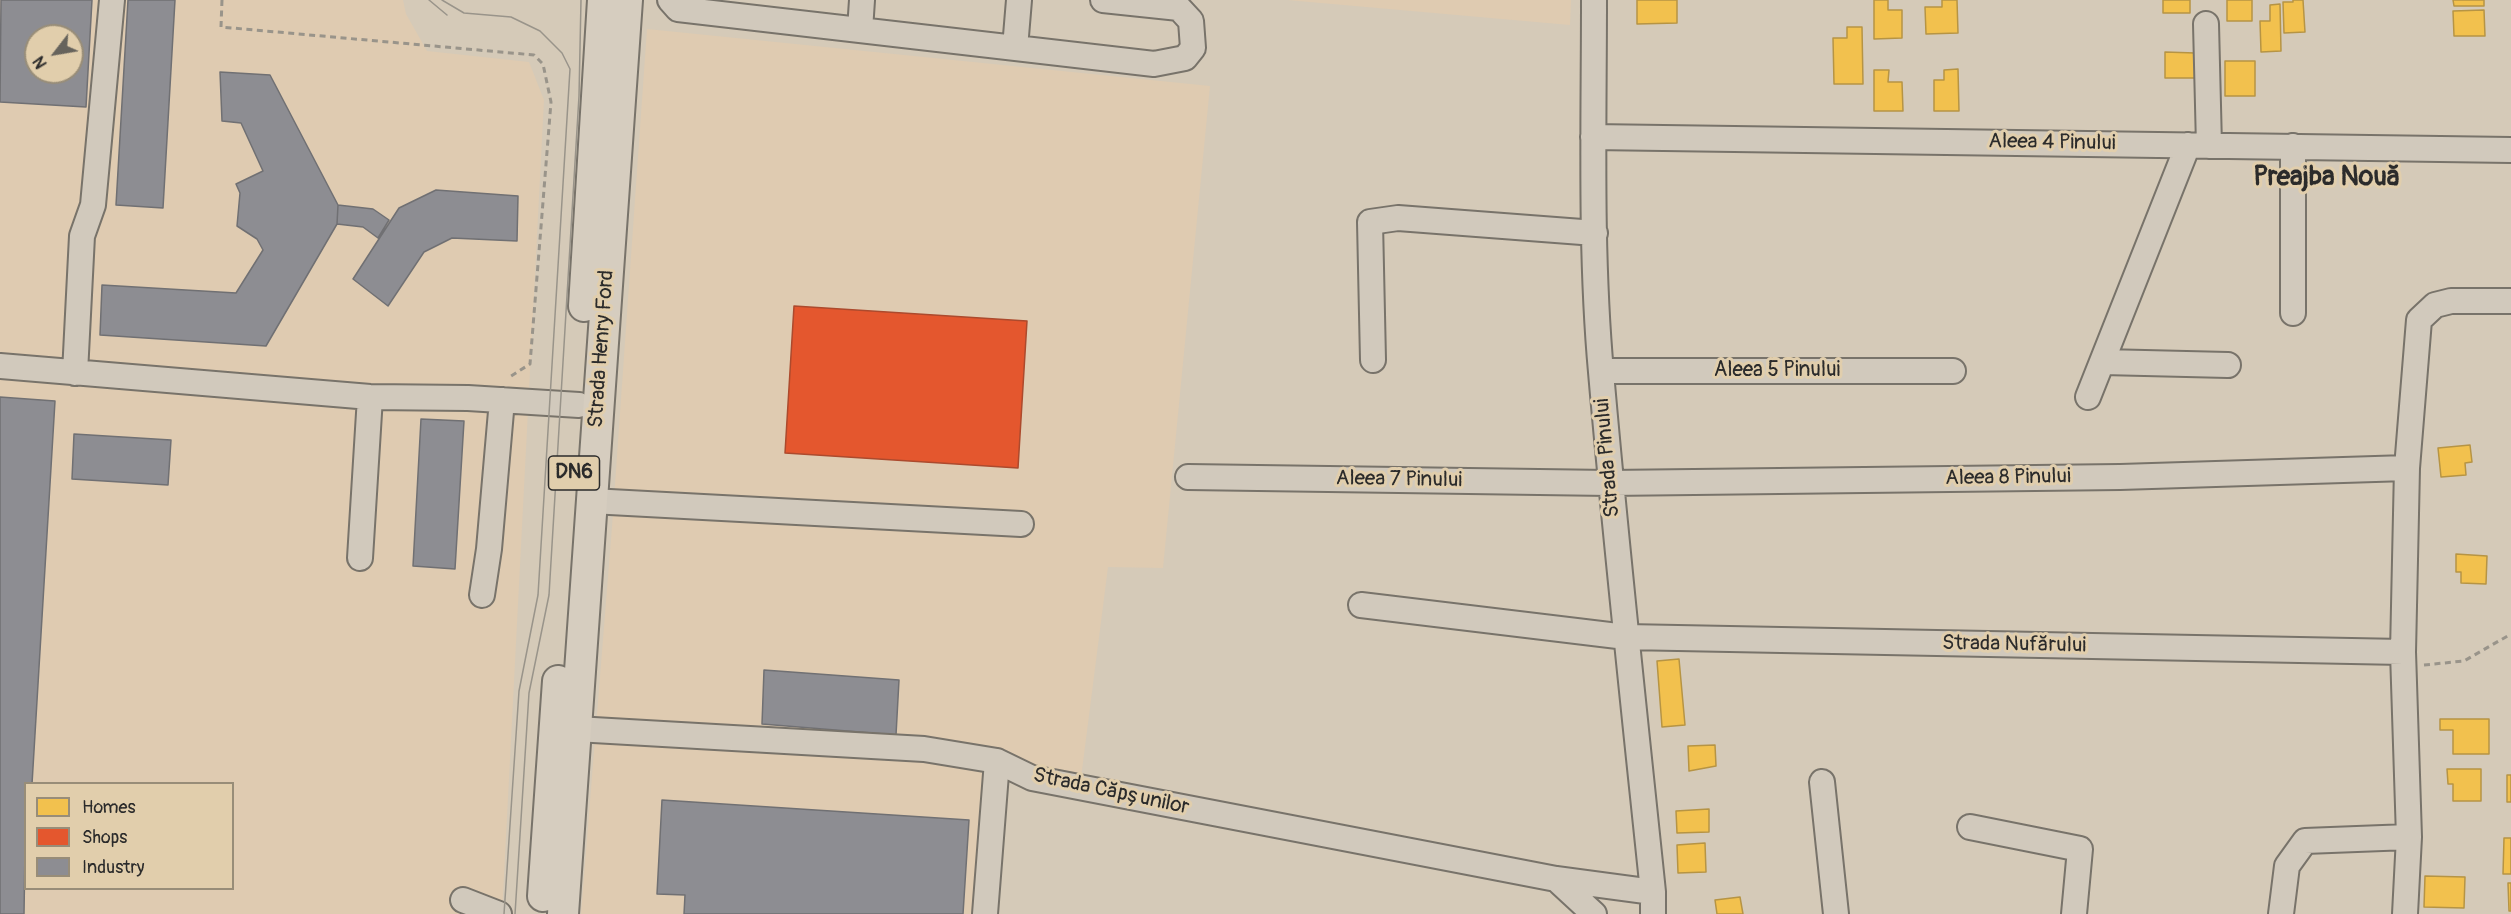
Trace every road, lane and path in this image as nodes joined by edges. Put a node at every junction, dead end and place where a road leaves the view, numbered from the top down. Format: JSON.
{"nodes":[{"id":1,"x":112,"y":0,"type":"edge"},
{"id":2,"x":222,"y":0,"type":"edge"},
{"id":3,"x":603,"y":0,"type":"edge"},
{"id":4,"x":627,"y":0,"type":"edge"},
{"id":5,"x":670,"y":0,"type":"edge"},
{"id":6,"x":862,"y":0,"type":"edge"},
{"id":7,"x":1019,"y":0,"type":"edge"},
{"id":8,"x":1103,"y":0,"type":"edge"},
{"id":9,"x":1594,"y":0,"type":"edge"},
{"id":10,"x":2206,"y":24,"type":"dead end"},
{"id":11,"x":860,"y":30,"type":"junction"},
{"id":12,"x":1015,"y":48,"type":"junction"},
{"id":13,"x":1593,"y":137,"type":"junction"},
{"id":14,"x":2199,"y":146,"type":"junction"},
{"id":15,"x":2293,"y":146,"type":"junction"},
{"id":16,"x":2511,"y":150,"type":"edge"},
{"id":17,"x":1595,"y":233,"type":"junction"},
{"id":18,"x":2511,"y":301,"type":"edge"},
{"id":19,"x":2293,"y":313,"type":"dead end"},
{"id":20,"x":1373,"y":360,"type":"dead end"},
{"id":21,"x":2103,"y":362,"type":"junction"},
{"id":22,"x":2228,"y":365,"type":"dead end"},
{"id":23,"x":0,"y":366,"type":"edge"},
{"id":24,"x":1953,"y":370,"type":"dead end"},
{"id":25,"x":1600,"y":371,"type":"junction"},
{"id":26,"x":75,"y":373,"type":"junction"},
{"id":27,"x":370,"y":397,"type":"junction"},
{"id":28,"x":2088,"y":397,"type":"dead end"},
{"id":29,"x":502,"y":400,"type":"junction"},
{"id":30,"x":579,"y":405,"type":"junction"},
{"id":31,"x":2407,"y":468,"type":"junction"},
{"id":32,"x":1188,"y":477,"type":"dead end"},
{"id":33,"x":1609,"y":483,"type":"junction"},
{"id":34,"x":591,"y":501,"type":"junction"},
{"id":35,"x":1022,"y":524,"type":"dead end"},
{"id":36,"x":360,"y":558,"type":"dead end"},
{"id":37,"x":482,"y":595,"type":"dead end"},
{"id":38,"x":1361,"y":605,"type":"dead end"},
{"id":39,"x":2511,"y":634,"type":"edge"},
{"id":40,"x":1626,"y":637,"type":"junction"},
{"id":41,"x":2403,"y":660,"type":"junction"},
{"id":42,"x":576,"y":729,"type":"junction"},
{"id":43,"x":997,"y":760,"type":"junction"},
{"id":44,"x":1822,"y":782,"type":"dead end"},
{"id":45,"x":1970,"y":827,"type":"dead end"},
{"id":46,"x":2409,"y":837,"type":"junction"},
{"id":47,"x":1556,"y":879,"type":"junction"},
{"id":48,"x":463,"y":900,"type":"dead end"},
{"id":49,"x":1653,"y":903,"type":"edge"},
{"id":50,"x":499,"y":914,"type":"edge"},
{"id":51,"x":542,"y":914,"type":"edge"},
{"id":52,"x":563,"y":914,"type":"edge"},
{"id":53,"x":985,"y":914,"type":"edge"},
{"id":54,"x":1594,"y":914,"type":"edge"},
{"id":55,"x":1836,"y":914,"type":"edge"},
{"id":56,"x":2074,"y":914,"type":"edge"},
{"id":57,"x":2281,"y":914,"type":"edge"},
{"id":58,"x":2406,"y":914,"type":"edge"}],
"edges":[{"from":1,"to":26,"type":"street"},
{"from":2,"to":29,"type":"path"},
{"from":3,"to":30,"type":"main road","name":"Strada Henry Ford","number":"DN6"},
{"from":4,"to":34,"type":"main road","name":"Strada Henry Ford","number":"DN6"},
{"from":5,"to":11,"type":"street"},
{"from":6,"to":11,"type":"street"},
{"from":7,"to":12,"type":"street"},
{"from":8,"to":12,"type":"street"},
{"from":9,"to":13,"type":"street","name":"Strada Pinului"},
{"from":10,"to":14,"type":"street"},
{"from":11,"to":12,"type":"street"},
{"from":13,"to":14,"type":"street","name":"Aleea 4 Pinului"},
{"from":13,"to":17,"type":"street","name":"Strada Pinului"},
{"from":14,"to":15,"type":"street","name":"Aleea 4 Pinului"},
{"from":14,"to":21,"type":"street"},
{"from":15,"to":16,"type":"street","name":"Aleea 4 Pinului"},
{"from":15,"to":19,"type":"street"},
{"from":17,"to":20,"type":"street"},
{"from":17,"to":25,"type":"street","name":"Strada Pinului"},
{"from":18,"to":31,"type":"street"},
{"from":21,"to":22,"type":"street"},
{"from":21,"to":28,"type":"street"},
{"from":23,"to":26,"type":"street"},
{"from":24,"to":25,"type":"street","name":"Aleea 5 Pinului"},
{"from":25,"to":33,"type":"street","name":"Strada Pinului"},
{"from":26,"to":27,"type":"street"},
{"from":27,"to":29,"type":"street"},
{"from":27,"to":36,"type":"street"},
{"from":29,"to":30,"type":"street"},
{"from":29,"to":37,"type":"street"},
{"from":30,"to":51,"type":"main road","name":"Strada Henry Ford","number":"DN6"},
{"from":31,"to":33,"type":"street","name":"Aleea 8 Pinului"},
{"from":31,"to":41,"type":"street"},
{"from":32,"to":33,"type":"street","name":"Aleea 7 Pinului"},
{"from":33,"to":40,"type":"street","name":"Strada Pinului"},
{"from":34,"to":35,"type":"street"},
{"from":34,"to":42,"type":"main road","name":"Strada Henry Ford","number":"DN6"},
{"from":38,"to":40,"type":"street","name":"Strada Nufărului"},
{"from":39,"to":41,"type":"path"},
{"from":40,"to":41,"type":"street","name":"Strada Nufărului"},
{"from":40,"to":49,"type":"street","name":"Strada Pinului"},
{"from":41,"to":46,"type":"street"},
{"from":42,"to":43,"type":"street","name":"Strada Căpșunilor"},
{"from":42,"to":52,"type":"main road","name":"Strada Henry Ford","number":"DN6"},
{"from":43,"to":47,"type":"street","name":"Strada Căpșunilor"},
{"from":43,"to":53,"type":"street"},
{"from":44,"to":55,"type":"street"},
{"from":45,"to":56,"type":"street"},
{"from":46,"to":57,"type":"street"},
{"from":46,"to":58,"type":"street"},
{"from":47,"to":49,"type":"street","name":"Strada Căpșunilor"},
{"from":47,"to":54,"type":"street"},
{"from":48,"to":50,"type":"street"}]}
